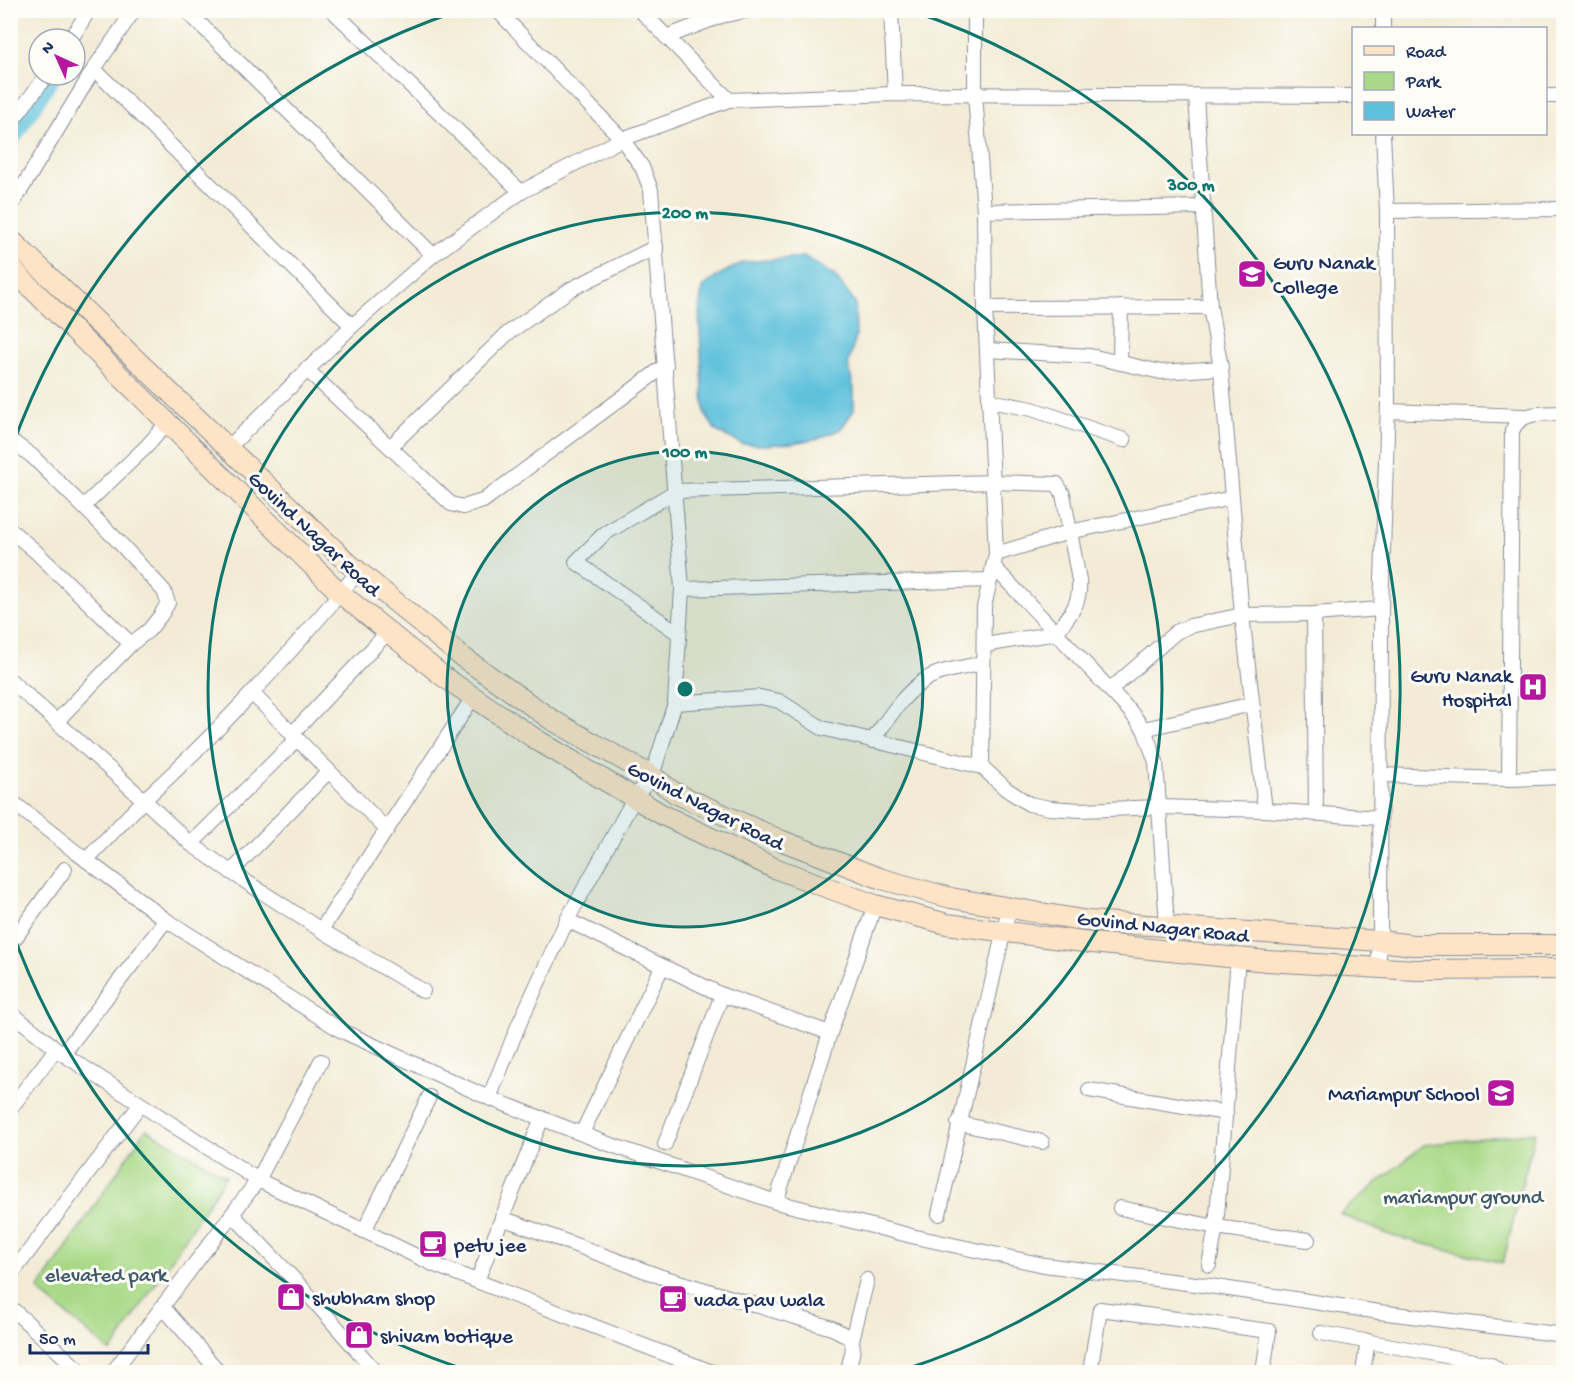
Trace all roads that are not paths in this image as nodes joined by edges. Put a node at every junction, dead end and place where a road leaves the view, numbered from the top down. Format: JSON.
{"nodes":[{"id":1,"x":89,"y":10,"type":"edge"},
{"id":2,"x":134,"y":10,"type":"edge"},
{"id":3,"x":186,"y":10,"type":"edge"},
{"id":4,"x":332,"y":10,"type":"edge"},
{"id":5,"x":497,"y":10,"type":"edge"},
{"id":6,"x":640,"y":10,"type":"edge"},
{"id":7,"x":750,"y":10,"type":"edge"},
{"id":8,"x":891,"y":10,"type":"edge"},
{"id":9,"x":975,"y":10,"type":"edge"},
{"id":10,"x":1383,"y":10,"type":"edge"},
{"id":11,"x":78,"y":27,"type":"edge"},
{"id":12,"x":1383,"y":27,"type":"edge"},
{"id":13,"x":666,"y":37,"type":"junction"},
{"id":14,"x":94,"y":69,"type":"junction"},
{"id":15,"x":38,"y":87,"type":"edge"},
{"id":16,"x":895,"y":94,"type":"junction"},
{"id":17,"x":975,"y":94,"type":"junction"},
{"id":18,"x":1196,"y":96,"type":"junction"},
{"id":19,"x":1352,"y":96,"type":"edge"},
{"id":20,"x":1547,"y":96,"type":"edge"},
{"id":21,"x":1563,"y":96,"type":"edge"},
{"id":22,"x":729,"y":100,"type":"junction"},
{"id":23,"x":10,"y":124,"type":"edge"},
{"id":24,"x":1383,"y":135,"type":"edge"},
{"id":25,"x":622,"y":139,"type":"junction"},
{"id":26,"x":521,"y":192,"type":"junction"},
{"id":27,"x":1205,"y":207,"type":"junction"},
{"id":28,"x":10,"y":208,"type":"edge"},
{"id":29,"x":1563,"y":209,"type":"edge"},
{"id":30,"x":984,"y":211,"type":"junction"},
{"id":31,"x":1387,"y":211,"type":"junction"},
{"id":32,"x":10,"y":238,"type":"edge"},
{"id":33,"x":656,"y":248,"type":"junction"},
{"id":34,"x":433,"y":255,"type":"junction"},
{"id":35,"x":10,"y":267,"type":"edge"},
{"id":36,"x":1121,"y":307,"type":"junction"},
{"id":37,"x":1210,"y":307,"type":"junction"},
{"id":38,"x":985,"y":308,"type":"junction"},
{"id":39,"x":352,"y":326,"type":"junction"},
{"id":40,"x":988,"y":350,"type":"junction"},
{"id":41,"x":1120,"y":363,"type":"junction"},
{"id":42,"x":666,"y":365,"type":"junction"},
{"id":43,"x":1221,"y":368,"type":"junction"},
{"id":44,"x":306,"y":369,"type":"junction"},
{"id":45,"x":989,"y":401,"type":"junction"},
{"id":46,"x":1388,"y":411,"type":"junction"},
{"id":47,"x":1563,"y":413,"type":"edge"},
{"id":48,"x":1523,"y":416,"type":"junction"},
{"id":49,"x":167,"y":423,"type":"junction"},
{"id":50,"x":10,"y":440,"type":"edge"},
{"id":51,"x":1124,"y":440,"type":"dead end"},
{"id":52,"x":390,"y":447,"type":"junction"},
{"id":53,"x":228,"y":448,"type":"junction"},
{"id":54,"x":994,"y":482,"type":"junction"},
{"id":55,"x":676,"y":491,"type":"junction"},
{"id":56,"x":1232,"y":498,"type":"junction"},
{"id":57,"x":84,"y":506,"type":"junction"},
{"id":58,"x":10,"y":530,"type":"edge"},
{"id":59,"x":1069,"y":532,"type":"junction"},
{"id":60,"x":993,"y":567,"type":"junction"},
{"id":61,"x":358,"y":572,"type":"junction"},
{"id":62,"x":682,"y":589,"type":"junction"},
{"id":63,"x":340,"y":593,"type":"junction"},
{"id":64,"x":1381,"y":609,"type":"junction"},
{"id":65,"x":1314,"y":614,"type":"junction"},
{"id":66,"x":1242,"y":615,"type":"junction"},
{"id":67,"x":388,"y":632,"type":"junction"},
{"id":68,"x":678,"y":633,"type":"junction"},
{"id":69,"x":1056,"y":633,"type":"junction"},
{"id":70,"x":131,"y":644,"type":"junction"},
{"id":71,"x":985,"y":645,"type":"junction"},
{"id":72,"x":983,"y":663,"type":"junction"},
{"id":73,"x":10,"y":680,"type":"edge"},
{"id":74,"x":1110,"y":690,"type":"junction"},
{"id":75,"x":252,"y":693,"type":"junction"},
{"id":76,"x":474,"y":696,"type":"junction"},
{"id":77,"x":675,"y":703,"type":"junction"},
{"id":78,"x":1252,"y":704,"type":"junction"},
{"id":79,"x":57,"y":720,"type":"junction"},
{"id":80,"x":1144,"y":729,"type":"junction"},
{"id":81,"x":295,"y":736,"type":"junction"},
{"id":82,"x":872,"y":741,"type":"junction"},
{"id":83,"x":982,"y":767,"type":"junction"},
{"id":84,"x":329,"y":771,"type":"junction"},
{"id":85,"x":652,"y":776,"type":"junction"},
{"id":86,"x":1380,"y":776,"type":"junction"},
{"id":87,"x":1563,"y":777,"type":"edge"},
{"id":88,"x":1509,"y":779,"type":"junction"},
{"id":89,"x":635,"y":797,"type":"junction"},
{"id":90,"x":10,"y":800,"type":"edge"},
{"id":91,"x":144,"y":800,"type":"junction"},
{"id":92,"x":1160,"y":807,"type":"junction"},
{"id":93,"x":1266,"y":810,"type":"junction"},
{"id":94,"x":1316,"y":814,"type":"junction"},
{"id":95,"x":1380,"y":818,"type":"junction"},
{"id":96,"x":387,"y":830,"type":"junction"},
{"id":97,"x":191,"y":844,"type":"junction"},
{"id":98,"x":86,"y":860,"type":"junction"},
{"id":99,"x":65,"y":869,"type":"dead end"},
{"id":100,"x":231,"y":872,"type":"junction"},
{"id":101,"x":875,"y":905,"type":"junction"},
{"id":102,"x":1009,"y":908,"type":"junction"},
{"id":103,"x":166,"y":920,"type":"junction"},
{"id":104,"x":567,"y":920,"type":"junction"},
{"id":105,"x":1167,"y":926,"type":"junction"},
{"id":106,"x":321,"y":930,"type":"junction"},
{"id":107,"x":1004,"y":932,"type":"junction"},
{"id":108,"x":1380,"y":941,"type":"junction"},
{"id":109,"x":10,"y":945,"type":"edge"},
{"id":110,"x":1563,"y":945,"type":"edge"},
{"id":111,"x":1238,"y":958,"type":"junction"},
{"id":112,"x":663,"y":967,"type":"junction"},
{"id":113,"x":1378,"y":968,"type":"junction"},
{"id":114,"x":1563,"y":969,"type":"edge"},
{"id":115,"x":423,"y":991,"type":"dead end"},
{"id":116,"x":722,"y":995,"type":"junction"},
{"id":117,"x":10,"y":1012,"type":"edge"},
{"id":118,"x":830,"y":1033,"type":"junction"},
{"id":119,"x":59,"y":1051,"type":"junction"},
{"id":120,"x":321,"y":1061,"type":"dead end"},
{"id":121,"x":1089,"y":1090,"type":"dead end"},
{"id":122,"x":429,"y":1097,"type":"dead end"},
{"id":123,"x":489,"y":1098,"type":"junction"},
{"id":124,"x":140,"y":1105,"type":"junction"},
{"id":125,"x":10,"y":1109,"type":"edge"},
{"id":126,"x":1226,"y":1113,"type":"junction"},
{"id":127,"x":542,"y":1118,"type":"junction"},
{"id":128,"x":958,"y":1123,"type":"junction"},
{"id":129,"x":582,"y":1133,"type":"junction"},
{"id":130,"x":1042,"y":1142,"type":"dead end"},
{"id":131,"x":665,"y":1144,"type":"dead end"},
{"id":132,"x":258,"y":1180,"type":"junction"},
{"id":133,"x":776,"y":1202,"type":"junction"},
{"id":134,"x":1120,"y":1208,"type":"dead end"},
{"id":135,"x":232,"y":1214,"type":"junction"},
{"id":136,"x":939,"y":1215,"type":"dead end"},
{"id":137,"x":502,"y":1218,"type":"junction"},
{"id":138,"x":1216,"y":1227,"type":"junction"},
{"id":139,"x":364,"y":1231,"type":"junction"},
{"id":140,"x":1308,"y":1240,"type":"dead end"},
{"id":141,"x":1209,"y":1265,"type":"dead end"},
{"id":142,"x":10,"y":1276,"type":"edge"},
{"id":143,"x":867,"y":1280,"type":"dead end"},
{"id":144,"x":477,"y":1281,"type":"junction"},
{"id":145,"x":10,"y":1307,"type":"edge"},
{"id":146,"x":163,"y":1307,"type":"junction"},
{"id":147,"x":1321,"y":1333,"type":"dead end"},
{"id":148,"x":1563,"y":1335,"type":"edge"},
{"id":149,"x":852,"y":1340,"type":"junction"},
{"id":150,"x":1368,"y":1341,"type":"junction"},
{"id":151,"x":81,"y":1372,"type":"edge"},
{"id":152,"x":113,"y":1372,"type":"edge"},
{"id":153,"x":219,"y":1372,"type":"edge"},
{"id":154,"x":376,"y":1372,"type":"edge"},
{"id":155,"x":706,"y":1372,"type":"edge"},
{"id":156,"x":847,"y":1372,"type":"edge"},
{"id":157,"x":1090,"y":1372,"type":"edge"},
{"id":158,"x":1263,"y":1372,"type":"edge"},
{"id":159,"x":1363,"y":1372,"type":"edge"},
{"id":160,"x":1501,"y":1372,"type":"edge"}],
"edges":[{"from":1,"to":11,"type":"street"},
{"from":2,"to":14,"type":"street"},
{"from":3,"to":34,"type":"street"},
{"from":4,"to":26,"type":"street"},
{"from":5,"to":25,"type":"street"},
{"from":6,"to":13,"type":"street"},
{"from":7,"to":13,"type":"street"},
{"from":8,"to":16,"type":"street"},
{"from":9,"to":17,"type":"street"},
{"from":10,"to":12,"type":"street"},
{"from":13,"to":22,"type":"street"},
{"from":14,"to":28,"type":"street"},
{"from":14,"to":39,"type":"street"},
{"from":15,"to":23,"type":"street"},
{"from":16,"to":17,"type":"street"},
{"from":16,"to":22,"type":"street"},
{"from":17,"to":18,"type":"street"},
{"from":17,"to":30,"type":"street"},
{"from":18,"to":19,"type":"street"},
{"from":18,"to":27,"type":"street"},
{"from":20,"to":21,"type":"street"},
{"from":22,"to":25,"type":"street"},
{"from":24,"to":31,"type":"street"},
{"from":25,"to":26,"type":"street"},
{"from":25,"to":33,"type":"street"},
{"from":26,"to":34,"type":"street"},
{"from":27,"to":30,"type":"street"},
{"from":27,"to":37,"type":"street"},
{"from":29,"to":31,"type":"street"},
{"from":30,"to":38,"type":"street"},
{"from":31,"to":46,"type":"street"},
{"from":32,"to":53,"type":"main road","name":"Govind Nagar Road"},
{"from":33,"to":42,"type":"street"},
{"from":33,"to":52,"type":"street"},
{"from":34,"to":39,"type":"street"},
{"from":35,"to":49,"type":"main road","name":"Govind Nagar Road"},
{"from":36,"to":37,"type":"street"},
{"from":36,"to":38,"type":"street"},
{"from":36,"to":41,"type":"street"},
{"from":37,"to":43,"type":"street"},
{"from":38,"to":40,"type":"street"},
{"from":39,"to":44,"type":"street"},
{"from":40,"to":41,"type":"street"},
{"from":40,"to":45,"type":"street"},
{"from":41,"to":43,"type":"street"},
{"from":42,"to":52,"type":"street"},
{"from":42,"to":55,"type":"street"},
{"from":43,"to":56,"type":"street"},
{"from":44,"to":52,"type":"street"},
{"from":44,"to":53,"type":"street"},
{"from":45,"to":51,"type":"street"},
{"from":45,"to":54,"type":"street"},
{"from":46,"to":48,"type":"street"},
{"from":46,"to":64,"type":"street"},
{"from":47,"to":48,"type":"street"},
{"from":48,"to":88,"type":"street"},
{"from":49,"to":57,"type":"street"},
{"from":49,"to":63,"type":"main road","name":"Govind Nagar Road"},
{"from":50,"to":57,"type":"street"},
{"from":53,"to":61,"type":"main road","name":"Govind Nagar Road"},
{"from":54,"to":55,"type":"street"},
{"from":54,"to":59,"type":"street"},
{"from":54,"to":60,"type":"street"},
{"from":55,"to":62,"type":"street"},
{"from":55,"to":68,"type":"street"},
{"from":56,"to":59,"type":"street"},
{"from":56,"to":66,"type":"street"},
{"from":57,"to":70,"type":"street"},
{"from":58,"to":70,"type":"street"},
{"from":59,"to":60,"type":"street"},
{"from":59,"to":69,"type":"street"},
{"from":60,"to":62,"type":"street"},
{"from":60,"to":69,"type":"street"},
{"from":60,"to":71,"type":"street"},
{"from":61,"to":63,"type":"street"},
{"from":61,"to":85,"type":"main road","name":"Govind Nagar Road"},
{"from":62,"to":68,"type":"street"},
{"from":63,"to":67,"type":"main road","name":"Govind Nagar Road"},
{"from":63,"to":75,"type":"street"},
{"from":64,"to":65,"type":"street"},
{"from":64,"to":86,"type":"street"},
{"from":65,"to":66,"type":"street"},
{"from":65,"to":94,"type":"street"},
{"from":66,"to":74,"type":"street"},
{"from":66,"to":78,"type":"street"},
{"from":67,"to":76,"type":"main road","name":"Govind Nagar Road"},
{"from":67,"to":81,"type":"street"},
{"from":68,"to":77,"type":"street"},
{"from":69,"to":71,"type":"street"},
{"from":69,"to":74,"type":"street"},
{"from":70,"to":79,"type":"street"},
{"from":71,"to":72,"type":"street"},
{"from":72,"to":82,"type":"street"},
{"from":72,"to":83,"type":"street"},
{"from":73,"to":79,"type":"street"},
{"from":74,"to":80,"type":"street"},
{"from":75,"to":81,"type":"street"},
{"from":75,"to":91,"type":"street"},
{"from":76,"to":89,"type":"main road","name":"Govind Nagar Road"},
{"from":76,"to":96,"type":"street"},
{"from":77,"to":82,"type":"street"},
{"from":77,"to":85,"type":"street"},
{"from":78,"to":80,"type":"street"},
{"from":78,"to":93,"type":"street"},
{"from":79,"to":91,"type":"street"},
{"from":80,"to":92,"type":"street"},
{"from":81,"to":84,"type":"street"},
{"from":81,"to":97,"type":"street"},
{"from":82,"to":83,"type":"street"},
{"from":83,"to":92,"type":"street"},
{"from":84,"to":96,"type":"street"},
{"from":84,"to":100,"type":"street"},
{"from":85,"to":89,"type":"street"},
{"from":85,"to":102,"type":"main road","name":"Govind Nagar Road"},
{"from":86,"to":88,"type":"street"},
{"from":86,"to":95,"type":"street"},
{"from":87,"to":88,"type":"street"},
{"from":89,"to":101,"type":"main road","name":"Govind Nagar Road"},
{"from":89,"to":104,"type":"street"},
{"from":90,"to":98,"type":"street"},
{"from":91,"to":97,"type":"street"},
{"from":91,"to":98,"type":"street"},
{"from":92,"to":93,"type":"street"},
{"from":92,"to":105,"type":"street"},
{"from":93,"to":94,"type":"street"},
{"from":94,"to":95,"type":"street"},
{"from":95,"to":108,"type":"street"},
{"from":96,"to":106,"type":"street"},
{"from":97,"to":100,"type":"street"},
{"from":98,"to":103,"type":"street"},
{"from":99,"to":109,"type":"street"},
{"from":100,"to":106,"type":"street"},
{"from":101,"to":107,"type":"main road","name":"Govind Nagar Road"},
{"from":101,"to":118,"type":"street"},
{"from":102,"to":105,"type":"main road","name":"Govind Nagar Road"},
{"from":102,"to":107,"type":"street"},
{"from":103,"to":119,"type":"street"},
{"from":103,"to":123,"type":"street"},
{"from":104,"to":112,"type":"street"},
{"from":104,"to":123,"type":"street"},
{"from":105,"to":108,"type":"main road","name":"Govind Nagar Road"},
{"from":106,"to":115,"type":"street"},
{"from":107,"to":111,"type":"main road","name":"Govind Nagar Road"},
{"from":107,"to":128,"type":"street"},
{"from":108,"to":110,"type":"main road","name":"Govind Nagar Road"},
{"from":108,"to":113,"type":"street"},
{"from":111,"to":113,"type":"main road","name":"Govind Nagar Road"},
{"from":111,"to":126,"type":"street"},
{"from":112,"to":116,"type":"street"},
{"from":112,"to":129,"type":"street"},
{"from":113,"to":114,"type":"main road","name":"Govind Nagar Road"},
{"from":116,"to":118,"type":"street"},
{"from":116,"to":131,"type":"street"},
{"from":117,"to":119,"type":"street"},
{"from":118,"to":133,"type":"street"},
{"from":119,"to":124,"type":"street"},
{"from":119,"to":125,"type":"street"},
{"from":120,"to":132,"type":"street"},
{"from":121,"to":126,"type":"street"},
{"from":122,"to":139,"type":"street"},
{"from":123,"to":127,"type":"street"},
{"from":124,"to":132,"type":"street"},
{"from":124,"to":142,"type":"street"},
{"from":126,"to":138,"type":"street"},
{"from":127,"to":129,"type":"street"},
{"from":127,"to":137,"type":"street"},
{"from":128,"to":130,"type":"street"},
{"from":128,"to":136,"type":"street"},
{"from":129,"to":133,"type":"street"},
{"from":132,"to":135,"type":"street"},
{"from":132,"to":139,"type":"street"},
{"from":133,"to":148,"type":"street"},
{"from":134,"to":138,"type":"street"},
{"from":135,"to":146,"type":"street"},
{"from":135,"to":154,"type":"street"},
{"from":137,"to":144,"type":"street"},
{"from":137,"to":149,"type":"street"},
{"from":138,"to":140,"type":"street"},
{"from":138,"to":141,"type":"street"},
{"from":139,"to":144,"type":"street"},
{"from":143,"to":149,"type":"street"},
{"from":144,"to":155,"type":"street"},
{"from":145,"to":151,"type":"street"},
{"from":146,"to":152,"type":"street"},
{"from":146,"to":153,"type":"street"},
{"from":147,"to":150,"type":"street"},
{"from":149,"to":156,"type":"street"},
{"from":150,"to":159,"type":"street"},
{"from":150,"to":160,"type":"street"},
{"from":157,"to":158,"type":"street"}]}
